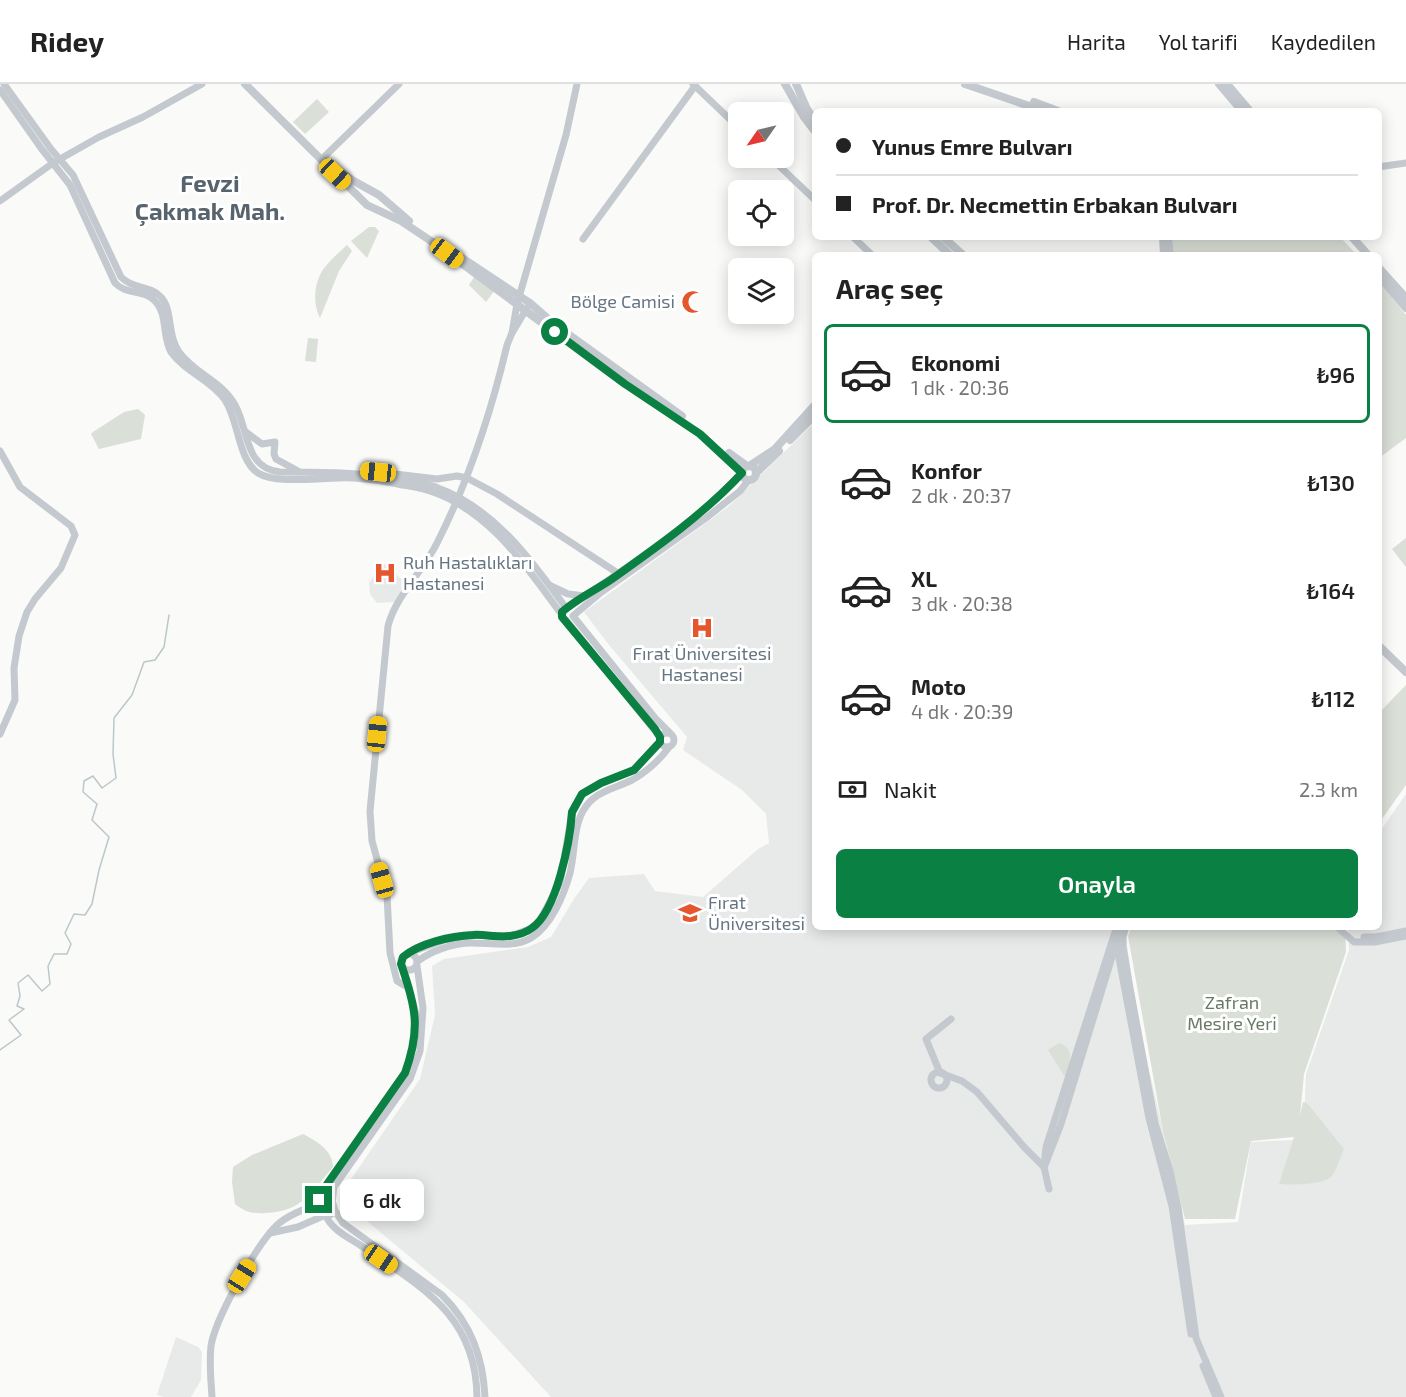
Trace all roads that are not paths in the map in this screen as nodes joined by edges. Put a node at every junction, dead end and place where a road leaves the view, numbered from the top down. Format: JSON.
{"nodes":[{"id":1,"x":4,"y":84,"type":"edge"},
{"id":2,"x":202,"y":84,"type":"edge"},
{"id":3,"x":245,"y":84,"type":"edge"},
{"id":4,"x":252,"y":84,"type":"edge"},
{"id":5,"x":399,"y":84,"type":"edge"},
{"id":6,"x":577,"y":84,"type":"edge"},
{"id":7,"x":785,"y":84,"type":"edge"},
{"id":8,"x":796,"y":84,"type":"edge"},
{"id":9,"x":965,"y":84,"type":"edge"},
{"id":10,"x":981,"y":84,"type":"edge"},
{"id":11,"x":1219,"y":84,"type":"edge"},
{"id":12,"x":1227,"y":84,"type":"edge"},
{"id":13,"x":694,"y":85,"type":"edge"},
{"id":14,"x":0,"y":90,"type":"edge"},
{"id":15,"x":1035,"y":108,"type":"edge"},
{"id":16,"x":1049,"y":108,"type":"edge"},
{"id":17,"x":1239,"y":108,"type":"edge"},
{"id":18,"x":1247,"y":108,"type":"edge"},
{"id":19,"x":728,"y":117,"type":"edge"},
{"id":20,"x":812,"y":117,"type":"edge"},
{"id":21,"x":812,"y":127,"type":"edge"},
{"id":22,"x":324,"y":157,"type":"junction"},
{"id":23,"x":56,"y":161,"type":"junction"},
{"id":24,"x":1406,"y":163,"type":"edge"},
{"id":25,"x":1382,"y":166,"type":"edge"},
{"id":26,"x":781,"y":168,"type":"edge"},
{"id":27,"x":812,"y":197,"type":"edge"},
{"id":28,"x":0,"y":201,"type":"edge"},
{"id":29,"x":583,"y":239,"type":"dead end"},
{"id":30,"x":856,"y":240,"type":"edge"},
{"id":31,"x":934,"y":240,"type":"edge"},
{"id":32,"x":946,"y":240,"type":"edge"},
{"id":33,"x":1350,"y":240,"type":"edge"},
{"id":34,"x":1355,"y":240,"type":"edge"},
{"id":35,"x":870,"y":252,"type":"edge"},
{"id":36,"x":947,"y":252,"type":"edge"},
{"id":37,"x":960,"y":252,"type":"edge"},
{"id":38,"x":1360,"y":252,"type":"edge"},
{"id":39,"x":1365,"y":252,"type":"edge"},
{"id":40,"x":1382,"y":271,"type":"edge"},
{"id":41,"x":1382,"y":280,"type":"edge"},
{"id":42,"x":1406,"y":298,"type":"edge"},
{"id":43,"x":518,"y":300,"type":"junction"},
{"id":44,"x":528,"y":307,"type":"junction"},
{"id":45,"x":1406,"y":308,"type":"edge"},
{"id":46,"x":537,"y":318,"type":"junction"},
{"id":47,"x":514,"y":330,"type":"junction"},
{"id":48,"x":812,"y":408,"type":"edge"},
{"id":49,"x":812,"y":418,"type":"edge"},
{"id":50,"x":244,"y":430,"type":"junction"},
{"id":51,"x":0,"y":451,"type":"edge"},
{"id":52,"x":348,"y":470,"type":"dead end"},
{"id":53,"x":745,"y":470,"type":"junction"},
{"id":54,"x":300,"y":472,"type":"junction"},
{"id":55,"x":756,"y":473,"type":"junction"},
{"id":56,"x":467,"y":478,"type":"junction"},
{"id":57,"x":748,"y":481,"type":"junction"},
{"id":58,"x":457,"y":500,"type":"junction"},
{"id":59,"x":619,"y":574,"type":"junction"},
{"id":60,"x":549,"y":585,"type":"junction"},
{"id":61,"x":585,"y":596,"type":"junction"},
{"id":62,"x":568,"y":614,"type":"junction"},
{"id":63,"x":1382,"y":642,"type":"edge"},
{"id":64,"x":1382,"y":649,"type":"edge"},
{"id":65,"x":1406,"y":664,"type":"edge"},
{"id":66,"x":1406,"y":672,"type":"edge"},
{"id":67,"x":670,"y":733,"type":"junction"},
{"id":68,"x":0,"y":734,"type":"edge"},
{"id":69,"x":660,"y":740,"type":"junction"},
{"id":70,"x":669,"y":747,"type":"junction"},
{"id":71,"x":1118,"y":930,"type":"edge"},
{"id":72,"x":1119,"y":930,"type":"edge"},
{"id":73,"x":1125,"y":930,"type":"edge"},
{"id":74,"x":1340,"y":930,"type":"edge"},
{"id":75,"x":1342,"y":930,"type":"edge"},
{"id":76,"x":1406,"y":931,"type":"edge"},
{"id":77,"x":1406,"y":936,"type":"edge"},
{"id":78,"x":1117,"y":940,"type":"junction"},
{"id":79,"x":409,"y":953,"type":"junction"},
{"id":80,"x":417,"y":963,"type":"junction"},
{"id":81,"x":402,"y":966,"type":"junction"},
{"id":82,"x":409,"y":988,"type":"junction"},
{"id":83,"x":951,"y":1019,"type":"dead end"},
{"id":84,"x":1071,"y":1080,"type":"junction"},
{"id":85,"x":1047,"y":1144,"type":"junction"},
{"id":86,"x":1024,"y":1147,"type":"junction"},
{"id":87,"x":1044,"y":1167,"type":"junction"},
{"id":88,"x":1049,"y":1189,"type":"dead end"},
{"id":89,"x":319,"y":1204,"type":"junction"},
{"id":90,"x":333,"y":1206,"type":"junction"},
{"id":91,"x":324,"y":1216,"type":"junction"},
{"id":92,"x":270,"y":1233,"type":"junction"},
{"id":93,"x":212,"y":1397,"type":"edge"},
{"id":94,"x":477,"y":1397,"type":"edge"},
{"id":95,"x":485,"y":1397,"type":"edge"},
{"id":96,"x":1216,"y":1397,"type":"edge"},
{"id":97,"x":1221,"y":1397,"type":"edge"}],
"edges":[{"from":1,"to":23,"type":"main road"},
{"from":2,"to":23,"type":"main road"},
{"from":3,"to":43,"type":"main road"},
{"from":4,"to":22,"type":"main road"},
{"from":5,"to":22,"type":"main road"},
{"from":6,"to":43,"type":"main road"},
{"from":7,"to":21,"type":"main road"},
{"from":8,"to":20,"type":"main road"},
{"from":9,"to":15,"type":"main road"},
{"from":10,"to":16,"type":"main road"},
{"from":11,"to":17,"type":"main road"},
{"from":12,"to":18,"type":"main road"},
{"from":13,"to":19,"type":"main road"},
{"from":13,"to":29,"type":"main road"},
{"from":14,"to":23,"type":"main road"},
{"from":22,"to":43,"type":"main road"},
{"from":23,"to":28,"type":"main road"},
{"from":23,"to":50,"type":"main road"},
{"from":23,"to":58,"type":"main road"},
{"from":24,"to":25,"type":"main road"},
{"from":26,"to":27,"type":"main road"},
{"from":30,"to":35,"type":"main road"},
{"from":31,"to":36,"type":"main road"},
{"from":32,"to":37,"type":"main road"},
{"from":33,"to":38,"type":"main road"},
{"from":34,"to":39,"type":"main road"},
{"from":40,"to":42,"type":"main road"},
{"from":41,"to":45,"type":"main road"},
{"from":43,"to":44,"type":"main road"},
{"from":43,"to":47,"type":"main road"},
{"from":44,"to":46,"type":"main road"},
{"from":44,"to":47,"type":"main road"},
{"from":44,"to":53,"type":"main road"},
{"from":46,"to":47,"type":"main road"},
{"from":46,"to":53,"type":"main road"},
{"from":47,"to":56,"type":"main road"},
{"from":48,"to":53,"type":"main road"},
{"from":49,"to":55,"type":"main road"},
{"from":50,"to":54,"type":"main road"},
{"from":50,"to":54,"type":"main road"},
{"from":51,"to":68,"type":"main road"},
{"from":52,"to":56,"type":"main road"},
{"from":53,"to":55,"type":"main road"},
{"from":53,"to":57,"type":"main road"},
{"from":53,"to":59,"type":"main road"},
{"from":54,"to":58,"type":"main road"},
{"from":55,"to":57,"type":"main road"},
{"from":56,"to":58,"type":"main road"},
{"from":56,"to":59,"type":"main road"},
{"from":57,"to":62,"type":"main road"},
{"from":58,"to":60,"type":"main road"},
{"from":58,"to":62,"type":"main road"},
{"from":58,"to":82,"type":"main road"},
{"from":59,"to":61,"type":"main road"},
{"from":60,"to":61,"type":"main road"},
{"from":60,"to":62,"type":"main road"},
{"from":61,"to":62,"type":"main road"},
{"from":62,"to":67,"type":"main road"},
{"from":62,"to":69,"type":"main road"},
{"from":63,"to":65,"type":"highway"},
{"from":64,"to":66,"type":"highway"},
{"from":67,"to":69,"type":"main road"},
{"from":67,"to":70,"type":"main road"},
{"from":69,"to":70,"type":"main road"},
{"from":69,"to":79,"type":"main road"},
{"from":70,"to":80,"type":"main road"},
{"from":71,"to":84,"type":"main road"},
{"from":72,"to":78,"type":"main road"},
{"from":73,"to":97,"type":"main road"},
{"from":74,"to":77,"type":"main road"},
{"from":75,"to":76,"type":"main road"},
{"from":78,"to":84,"type":"main road"},
{"from":78,"to":96,"type":"main road"},
{"from":79,"to":80,"type":"main road"},
{"from":79,"to":81,"type":"main road"},
{"from":80,"to":81,"type":"main road"},
{"from":80,"to":90,"type":"main road"},
{"from":81,"to":82,"type":"main road"},
{"from":82,"to":89,"type":"main road"},
{"from":83,"to":86,"type":"main road"},
{"from":84,"to":85,"type":"main road"},
{"from":84,"to":87,"type":"main road"},
{"from":85,"to":86,"type":"main road"},
{"from":85,"to":87,"type":"main road"},
{"from":86,"to":87,"type":"main road"},
{"from":87,"to":88,"type":"main road"},
{"from":89,"to":90,"type":"main road"},
{"from":89,"to":91,"type":"main road"},
{"from":89,"to":92,"type":"main road"},
{"from":90,"to":91,"type":"main road"},
{"from":90,"to":95,"type":"main road"},
{"from":91,"to":92,"type":"main road"},
{"from":91,"to":94,"type":"main road"},
{"from":92,"to":93,"type":"main road"}]}
